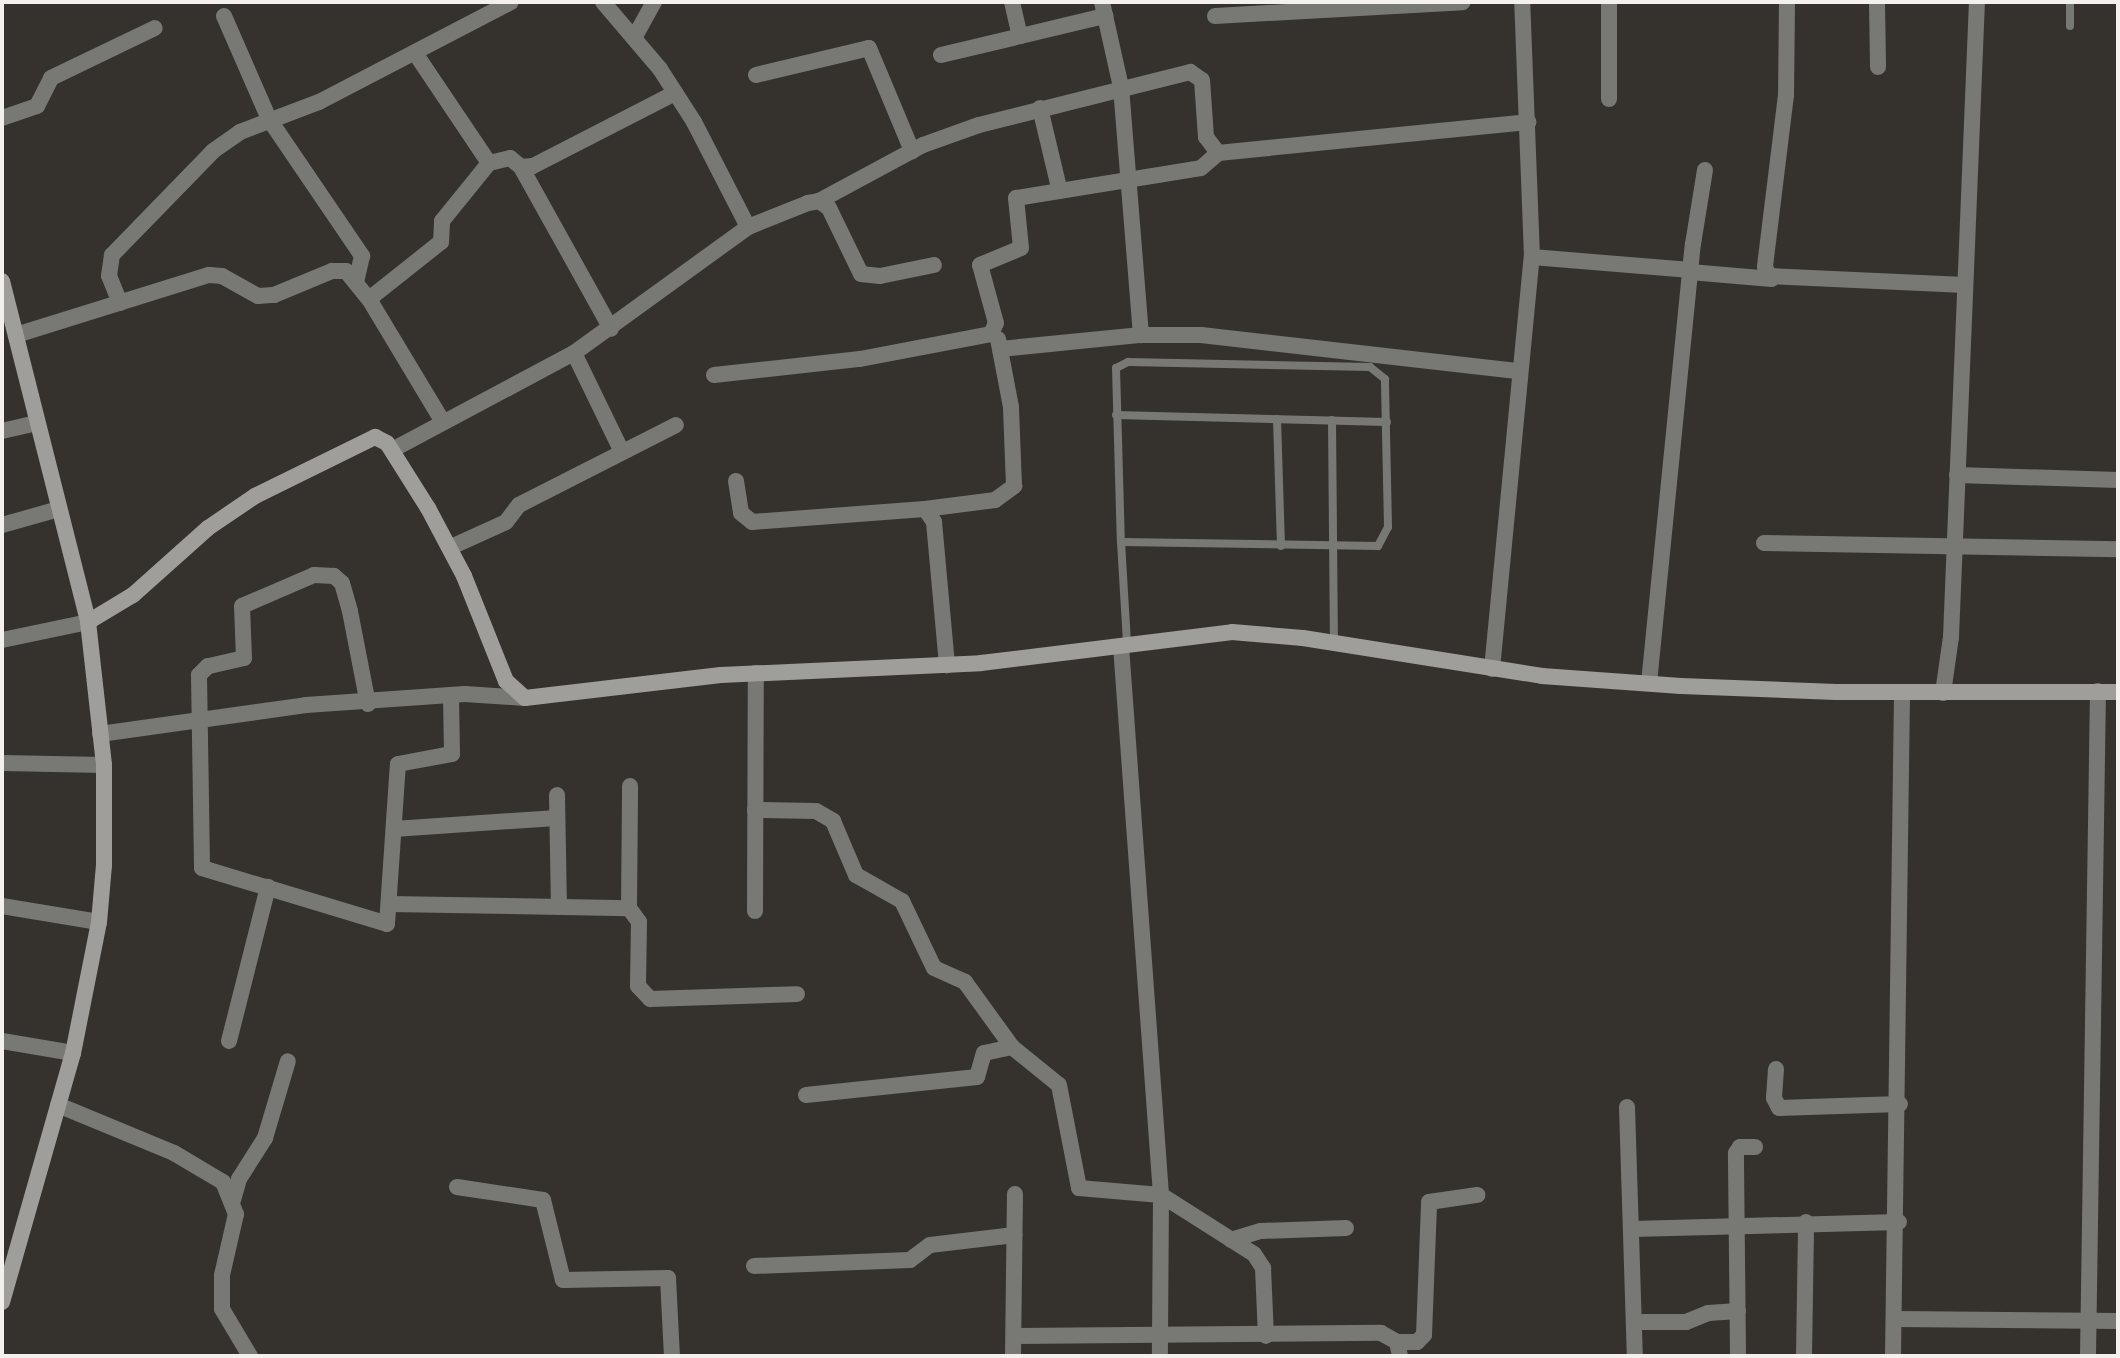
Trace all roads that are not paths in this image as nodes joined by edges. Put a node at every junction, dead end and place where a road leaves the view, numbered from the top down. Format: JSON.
{"nodes":[{"id":1,"x":511,"y":2,"type":"edge"},
{"id":2,"x":603,"y":2,"type":"edge"},
{"id":3,"x":654,"y":2,"type":"edge"},
{"id":4,"x":1012,"y":2,"type":"edge"},
{"id":5,"x":1463,"y":2,"type":"edge"},
{"id":6,"x":1522,"y":2,"type":"edge"},
{"id":7,"x":1609,"y":2,"type":"edge"},
{"id":8,"x":1787,"y":2,"type":"edge"},
{"id":9,"x":1877,"y":2,"type":"edge"},
{"id":10,"x":1977,"y":2,"type":"edge"},
{"id":11,"x":2070,"y":2,"type":"edge"},
{"id":12,"x":1103,"y":9,"type":"edge"},
{"id":13,"x":224,"y":16,"type":"dead end"},
{"id":14,"x":1215,"y":16,"type":"dead end"},
{"id":15,"x":2070,"y":26,"type":"dead end"},
{"id":16,"x":155,"y":28,"type":"dead end"},
{"id":17,"x":1020,"y":36,"type":"junction"},
{"id":18,"x":634,"y":38,"type":"junction"},
{"id":19,"x":415,"y":53,"type":"junction"},
{"id":20,"x":941,"y":55,"type":"dead end"},
{"id":21,"x":1878,"y":67,"type":"dead end"},
{"id":22,"x":756,"y":75,"type":"dead end"},
{"id":23,"x":1121,"y":87,"type":"junction"},
{"id":24,"x":675,"y":93,"type":"junction"},
{"id":25,"x":1609,"y":99,"type":"dead end"},
{"id":26,"x":1040,"y":108,"type":"junction"},
{"id":27,"x":2,"y":118,"type":"edge"},
{"id":28,"x":269,"y":119,"type":"junction"},
{"id":29,"x":1528,"y":122,"type":"junction"},
{"id":30,"x":912,"y":151,"type":"junction"},
{"id":31,"x":1218,"y":153,"type":"junction"},
{"id":32,"x":489,"y":163,"type":"junction"},
{"id":33,"x":521,"y":167,"type":"junction"},
{"id":34,"x":1705,"y":170,"type":"dead end"},
{"id":35,"x":1131,"y":177,"type":"junction"},
{"id":36,"x":1059,"y":188,"type":"junction"},
{"id":37,"x":819,"y":201,"type":"junction"},
{"id":38,"x":748,"y":227,"type":"junction"},
{"id":39,"x":1532,"y":257,"type":"junction"},
{"id":40,"x":934,"y":265,"type":"dead end"},
{"id":41,"x":1690,"y":271,"type":"junction"},
{"id":42,"x":1772,"y":279,"type":"junction"},
{"id":43,"x":2,"y":281,"type":"edge"},
{"id":44,"x":356,"y":281,"type":"junction"},
{"id":45,"x":1965,"y":285,"type":"junction"},
{"id":46,"x":369,"y":299,"type":"junction"},
{"id":47,"x":120,"y":303,"type":"junction"},
{"id":48,"x":611,"y":329,"type":"junction"},
{"id":49,"x":996,"y":330,"type":"junction"},
{"id":50,"x":16,"y":335,"type":"junction"},
{"id":51,"x":1141,"y":335,"type":"junction"},
{"id":52,"x":1000,"y":349,"type":"junction"},
{"id":53,"x":574,"y":353,"type":"junction"},
{"id":54,"x":1519,"y":371,"type":"junction"},
{"id":55,"x":714,"y":375,"type":"dead end"},
{"id":56,"x":1116,"y":415,"type":"junction"},
{"id":57,"x":1277,"y":419,"type":"junction"},
{"id":58,"x":1332,"y":420,"type":"junction"},
{"id":59,"x":443,"y":422,"type":"junction"},
{"id":60,"x":1387,"y":422,"type":"junction"},
{"id":61,"x":37,"y":423,"type":"junction"},
{"id":62,"x":676,"y":425,"type":"dead end"},
{"id":63,"x":2,"y":431,"type":"edge"},
{"id":64,"x":392,"y":450,"type":"junction"},
{"id":65,"x":622,"y":452,"type":"junction"},
{"id":66,"x":1957,"y":475,"type":"junction"},
{"id":67,"x":2118,"y":480,"type":"edge"},
{"id":68,"x":736,"y":481,"type":"dead end"},
{"id":69,"x":59,"y":509,"type":"junction"},
{"id":70,"x":925,"y":509,"type":"junction"},
{"id":71,"x":2,"y":525,"type":"edge"},
{"id":72,"x":1121,"y":542,"type":"junction"},
{"id":73,"x":1764,"y":543,"type":"dead end"},
{"id":74,"x":1281,"y":546,"type":"junction"},
{"id":75,"x":451,"y":547,"type":"junction"},
{"id":76,"x":1335,"y":548,"type":"junction"},
{"id":77,"x":1954,"y":548,"type":"junction"},
{"id":78,"x":2118,"y":549,"type":"edge"},
{"id":79,"x":88,"y":622,"type":"junction"},
{"id":80,"x":2,"y":640,"type":"edge"},
{"id":81,"x":1334,"y":643,"type":"junction"},
{"id":82,"x":1124,"y":645,"type":"junction"},
{"id":83,"x":947,"y":665,"type":"junction"},
{"id":84,"x":1492,"y":669,"type":"junction"},
{"id":85,"x":756,"y":673,"type":"junction"},
{"id":86,"x":1649,"y":683,"type":"junction"},
{"id":87,"x":2098,"y":691,"type":"junction"},
{"id":88,"x":2118,"y":692,"type":"edge"},
{"id":89,"x":1902,"y":693,"type":"junction"},
{"id":90,"x":1943,"y":693,"type":"junction"},
{"id":91,"x":451,"y":695,"type":"junction"},
{"id":92,"x":525,"y":698,"type":"junction"},
{"id":93,"x":368,"y":704,"type":"junction"},
{"id":94,"x":203,"y":719,"type":"junction"},
{"id":95,"x":100,"y":734,"type":"junction"},
{"id":96,"x":2,"y":763,"type":"edge"},
{"id":97,"x":104,"y":765,"type":"junction"},
{"id":98,"x":630,"y":786,"type":"dead end"},
{"id":99,"x":557,"y":795,"type":"dead end"},
{"id":100,"x":755,"y":810,"type":"junction"},
{"id":101,"x":557,"y":818,"type":"junction"},
{"id":102,"x":394,"y":829,"type":"junction"},
{"id":103,"x":268,"y":887,"type":"junction"},
{"id":104,"x":390,"y":904,"type":"junction"},
{"id":105,"x":2,"y":906,"type":"edge"},
{"id":106,"x":559,"y":907,"type":"junction"},
{"id":107,"x":629,"y":908,"type":"junction"},
{"id":108,"x":755,"y":911,"type":"dead end"},
{"id":109,"x":99,"y":922,"type":"junction"},
{"id":110,"x":797,"y":994,"type":"dead end"},
{"id":111,"x":2,"y":1041,"type":"edge"},
{"id":112,"x":229,"y":1041,"type":"dead end"},
{"id":113,"x":1012,"y":1047,"type":"junction"},
{"id":114,"x":73,"y":1053,"type":"junction"},
{"id":115,"x":288,"y":1061,"type":"dead end"},
{"id":116,"x":1776,"y":1069,"type":"dead end"},
{"id":117,"x":806,"y":1095,"type":"dead end"},
{"id":118,"x":1900,"y":1104,"type":"junction"},
{"id":119,"x":58,"y":1105,"type":"junction"},
{"id":120,"x":1627,"y":1107,"type":"dead end"},
{"id":121,"x":1755,"y":1147,"type":"dead end"},
{"id":122,"x":457,"y":1187,"type":"dead end"},
{"id":123,"x":1015,"y":1194,"type":"dead end"},
{"id":124,"x":1161,"y":1195,"type":"junction"},
{"id":125,"x":1477,"y":1195,"type":"dead end"},
{"id":126,"x":233,"y":1200,"type":"junction"},
{"id":127,"x":1806,"y":1222,"type":"junction"},
{"id":128,"x":1899,"y":1222,"type":"junction"},
{"id":129,"x":1737,"y":1224,"type":"junction"},
{"id":130,"x":1346,"y":1228,"type":"dead end"},
{"id":131,"x":1632,"y":1229,"type":"junction"},
{"id":132,"x":1014,"y":1235,"type":"junction"},
{"id":133,"x":1231,"y":1240,"type":"junction"},
{"id":134,"x":754,"y":1266,"type":"dead end"},
{"id":135,"x":2,"y":1302,"type":"edge"},
{"id":136,"x":1738,"y":1311,"type":"junction"},
{"id":137,"x":1896,"y":1319,"type":"junction"},
{"id":138,"x":2118,"y":1321,"type":"edge"},
{"id":139,"x":1634,"y":1322,"type":"junction"},
{"id":140,"x":2089,"y":1322,"type":"junction"},
{"id":141,"x":1015,"y":1336,"type":"junction"},
{"id":142,"x":1266,"y":1336,"type":"junction"},
{"id":143,"x":1159,"y":1337,"type":"junction"},
{"id":144,"x":1398,"y":1349,"type":"edge"},
{"id":145,"x":1738,"y":1353,"type":"dead end"},
{"id":146,"x":250,"y":1356,"type":"edge"},
{"id":147,"x":672,"y":1356,"type":"edge"},
{"id":148,"x":1013,"y":1356,"type":"edge"},
{"id":149,"x":1160,"y":1356,"type":"edge"},
{"id":150,"x":1635,"y":1356,"type":"edge"},
{"id":151,"x":1804,"y":1356,"type":"edge"},
{"id":152,"x":1893,"y":1356,"type":"edge"},
{"id":153,"x":2088,"y":1356,"type":"edge"}],
"edges":[{"from":1,"to":19,"type":"street"},
{"from":2,"to":18,"type":"street"},
{"from":3,"to":18,"type":"street"},
{"from":4,"to":17,"type":"street"},
{"from":5,"to":14,"type":"street"},
{"from":6,"to":29,"type":"street"},
{"from":7,"to":25,"type":"street"},
{"from":8,"to":42,"type":"street"},
{"from":9,"to":21,"type":"street"},
{"from":10,"to":45,"type":"street"},
{"from":11,"to":15,"type":"lane"},
{"from":12,"to":17,"type":"street"},
{"from":12,"to":23,"type":"street"},
{"from":13,"to":28,"type":"street"},
{"from":16,"to":27,"type":"street"},
{"from":17,"to":20,"type":"street"},
{"from":18,"to":24,"type":"street"},
{"from":19,"to":28,"type":"street"},
{"from":19,"to":32,"type":"street"},
{"from":22,"to":30,"type":"street"},
{"from":23,"to":26,"type":"street"},
{"from":23,"to":31,"type":"street"},
{"from":23,"to":35,"type":"street"},
{"from":24,"to":33,"type":"street"},
{"from":24,"to":38,"type":"street"},
{"from":26,"to":30,"type":"street"},
{"from":26,"to":36,"type":"street"},
{"from":28,"to":44,"type":"street"},
{"from":28,"to":47,"type":"street"},
{"from":29,"to":31,"type":"street"},
{"from":29,"to":39,"type":"street"},
{"from":30,"to":37,"type":"street"},
{"from":31,"to":35,"type":"street"},
{"from":32,"to":33,"type":"street"},
{"from":32,"to":46,"type":"street"},
{"from":33,"to":48,"type":"street"},
{"from":34,"to":41,"type":"street"},
{"from":35,"to":36,"type":"street"},
{"from":35,"to":51,"type":"street"},
{"from":36,"to":49,"type":"street"},
{"from":37,"to":38,"type":"street"},
{"from":37,"to":40,"type":"street"},
{"from":38,"to":48,"type":"street"},
{"from":39,"to":41,"type":"street"},
{"from":39,"to":54,"type":"street"},
{"from":41,"to":42,"type":"street"},
{"from":41,"to":86,"type":"street"},
{"from":42,"to":45,"type":"street"},
{"from":43,"to":50,"type":"street"},
{"from":44,"to":46,"type":"street"},
{"from":44,"to":47,"type":"street"},
{"from":45,"to":66,"type":"street"},
{"from":46,"to":59,"type":"street"},
{"from":47,"to":50,"type":"street"},
{"from":48,"to":53,"type":"street"},
{"from":49,"to":52,"type":"street"},
{"from":49,"to":55,"type":"street"},
{"from":50,"to":61,"type":"street"},
{"from":51,"to":52,"type":"street"},
{"from":51,"to":54,"type":"street"},
{"from":52,"to":70,"type":"street"},
{"from":53,"to":59,"type":"street"},
{"from":53,"to":65,"type":"street"},
{"from":54,"to":84,"type":"street"},
{"from":56,"to":57,"type":"lane"},
{"from":56,"to":60,"type":"lane"},
{"from":56,"to":72,"type":"lane"},
{"from":57,"to":58,"type":"lane"},
{"from":57,"to":74,"type":"lane"},
{"from":58,"to":60,"type":"lane"},
{"from":58,"to":76,"type":"lane"},
{"from":59,"to":64,"type":"street"},
{"from":60,"to":76,"type":"lane"},
{"from":61,"to":63,"type":"street"},
{"from":61,"to":69,"type":"street"},
{"from":62,"to":65,"type":"street"},
{"from":64,"to":75,"type":"street"},
{"from":64,"to":79,"type":"street"},
{"from":65,"to":75,"type":"street"},
{"from":66,"to":67,"type":"street"},
{"from":66,"to":77,"type":"street"},
{"from":68,"to":70,"type":"street"},
{"from":69,"to":71,"type":"street"},
{"from":69,"to":79,"type":"street"},
{"from":70,"to":83,"type":"street"},
{"from":72,"to":74,"type":"lane"},
{"from":72,"to":82,"type":"lane"},
{"from":73,"to":77,"type":"street"},
{"from":74,"to":76,"type":"lane"},
{"from":75,"to":92,"type":"street"},
{"from":76,"to":81,"type":"lane"},
{"from":77,"to":78,"type":"street"},
{"from":77,"to":90,"type":"street"},
{"from":79,"to":80,"type":"street"},
{"from":79,"to":95,"type":"street"},
{"from":81,"to":82,"type":"street"},
{"from":81,"to":84,"type":"street"},
{"from":82,"to":83,"type":"street"},
{"from":82,"to":124,"type":"street"},
{"from":83,"to":85,"type":"street"},
{"from":84,"to":86,"type":"street"},
{"from":85,"to":92,"type":"street"},
{"from":85,"to":100,"type":"street"},
{"from":86,"to":89,"type":"street"},
{"from":87,"to":88,"type":"street"},
{"from":87,"to":90,"type":"street"},
{"from":87,"to":140,"type":"street"},
{"from":89,"to":90,"type":"street"},
{"from":89,"to":118,"type":"street"},
{"from":91,"to":92,"type":"street"},
{"from":91,"to":93,"type":"street"},
{"from":91,"to":102,"type":"street"},
{"from":93,"to":94,"type":"street"},
{"from":93,"to":94,"type":"street"},
{"from":94,"to":95,"type":"street"},
{"from":94,"to":103,"type":"street"},
{"from":95,"to":97,"type":"street"},
{"from":96,"to":97,"type":"street"},
{"from":97,"to":109,"type":"street"},
{"from":98,"to":107,"type":"street"},
{"from":99,"to":101,"type":"street"},
{"from":100,"to":108,"type":"street"},
{"from":100,"to":113,"type":"street"},
{"from":101,"to":102,"type":"street"},
{"from":101,"to":106,"type":"street"},
{"from":102,"to":104,"type":"street"},
{"from":103,"to":104,"type":"street"},
{"from":103,"to":112,"type":"street"},
{"from":104,"to":106,"type":"street"},
{"from":105,"to":109,"type":"street"},
{"from":106,"to":107,"type":"street"},
{"from":107,"to":110,"type":"street"},
{"from":109,"to":114,"type":"street"},
{"from":111,"to":114,"type":"street"},
{"from":113,"to":117,"type":"street"},
{"from":113,"to":124,"type":"street"},
{"from":114,"to":119,"type":"street"},
{"from":115,"to":126,"type":"street"},
{"from":116,"to":118,"type":"street"},
{"from":118,"to":128,"type":"street"},
{"from":119,"to":126,"type":"street"},
{"from":119,"to":135,"type":"street"},
{"from":120,"to":131,"type":"street"},
{"from":121,"to":129,"type":"street"},
{"from":122,"to":147,"type":"street"},
{"from":123,"to":132,"type":"street"},
{"from":124,"to":133,"type":"street"},
{"from":124,"to":143,"type":"street"},
{"from":125,"to":144,"type":"street"},
{"from":126,"to":146,"type":"street"},
{"from":127,"to":128,"type":"street"},
{"from":127,"to":129,"type":"street"},
{"from":127,"to":151,"type":"street"},
{"from":128,"to":137,"type":"street"},
{"from":129,"to":131,"type":"street"},
{"from":129,"to":136,"type":"street"},
{"from":130,"to":133,"type":"street"},
{"from":131,"to":139,"type":"street"},
{"from":132,"to":134,"type":"street"},
{"from":132,"to":141,"type":"street"},
{"from":133,"to":142,"type":"street"},
{"from":136,"to":139,"type":"street"},
{"from":136,"to":145,"type":"street"},
{"from":137,"to":140,"type":"street"},
{"from":137,"to":152,"type":"street"},
{"from":138,"to":140,"type":"street"},
{"from":139,"to":150,"type":"street"},
{"from":140,"to":153,"type":"street"},
{"from":141,"to":143,"type":"street"},
{"from":141,"to":148,"type":"street"},
{"from":142,"to":143,"type":"street"},
{"from":142,"to":144,"type":"street"},
{"from":143,"to":149,"type":"street"}]}
